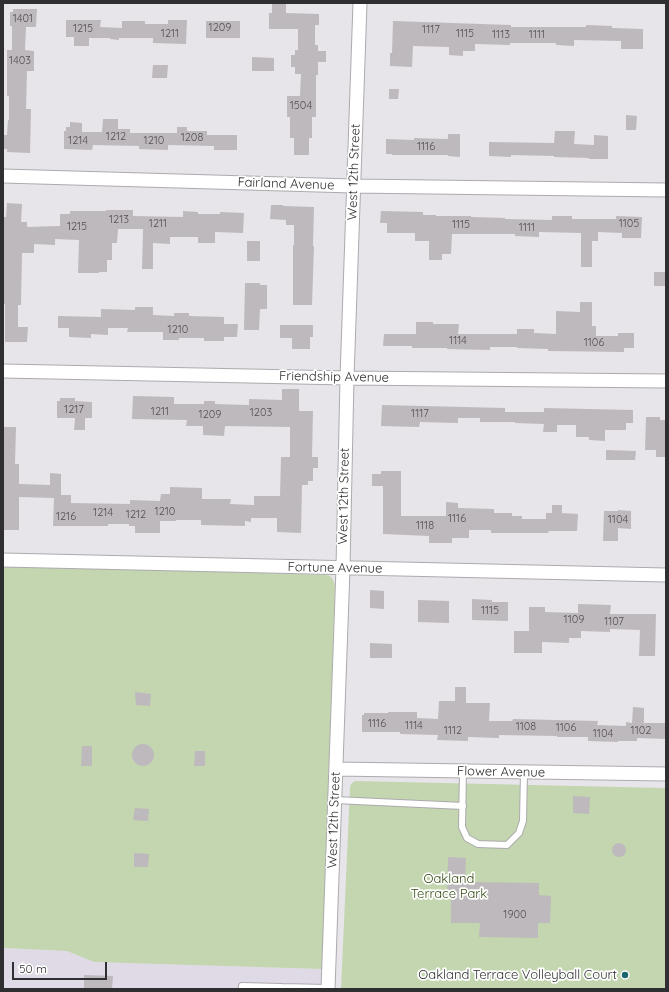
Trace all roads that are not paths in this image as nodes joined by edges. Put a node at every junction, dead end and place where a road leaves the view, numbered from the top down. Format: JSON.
{"nodes":[{"id":1,"x":360,"y":3,"type":"edge"},
{"id":2,"x":3,"y":176,"type":"edge"},
{"id":3,"x":353,"y":186,"type":"junction"},
{"id":4,"x":666,"y":190,"type":"edge"},
{"id":5,"x":3,"y":371,"type":"edge"},
{"id":6,"x":347,"y":378,"type":"junction"},
{"id":7,"x":666,"y":381,"type":"edge"},
{"id":8,"x":3,"y":560,"type":"edge"},
{"id":9,"x":343,"y":568,"type":"junction"},
{"id":10,"x":666,"y":576,"type":"edge"},
{"id":11,"x":336,"y":769,"type":"junction"},
{"id":12,"x":464,"y":771,"type":"junction"},
{"id":13,"x":524,"y":772,"type":"junction"},
{"id":14,"x":666,"y":774,"type":"edge"},
{"id":15,"x":335,"y":800,"type":"junction"},
{"id":16,"x":463,"y":806,"type":"junction"},
{"id":17,"x":281,"y":988,"type":"edge"},
{"id":18,"x":328,"y":988,"type":"edge"},
{"id":19,"x":242,"y":989,"type":"edge"}],
"edges":[{"from":1,"to":3,"type":"street","name":"West 12th Street"},
{"from":2,"to":3,"type":"street","name":"Fairland Avenue"},
{"from":3,"to":4,"type":"street","name":"Fairland Avenue"},
{"from":3,"to":6,"type":"street","name":"West 12th Street"},
{"from":5,"to":6,"type":"street","name":"Friendship Avenue"},
{"from":6,"to":7,"type":"street","name":"Friendship Avenue"},
{"from":6,"to":9,"type":"street","name":"West 12th Street"},
{"from":8,"to":9,"type":"street","name":"Fortune Avenue"},
{"from":9,"to":10,"type":"street","name":"Fortune Avenue"},
{"from":9,"to":11,"type":"street","name":"West 12th Street"},
{"from":11,"to":12,"type":"street","name":"Flower Avenue"},
{"from":11,"to":15,"type":"street","name":"West 12th Street"},
{"from":12,"to":13,"type":"street","name":"Flower Avenue"},
{"from":12,"to":16,"type":"lane"},
{"from":13,"to":14,"type":"street","name":"Flower Avenue"},
{"from":13,"to":16,"type":"lane"},
{"from":15,"to":16,"type":"lane"},
{"from":15,"to":18,"type":"street","name":"West 12th Street"},
{"from":17,"to":18,"type":"lane"},
{"from":17,"to":19,"type":"lane"}]}
